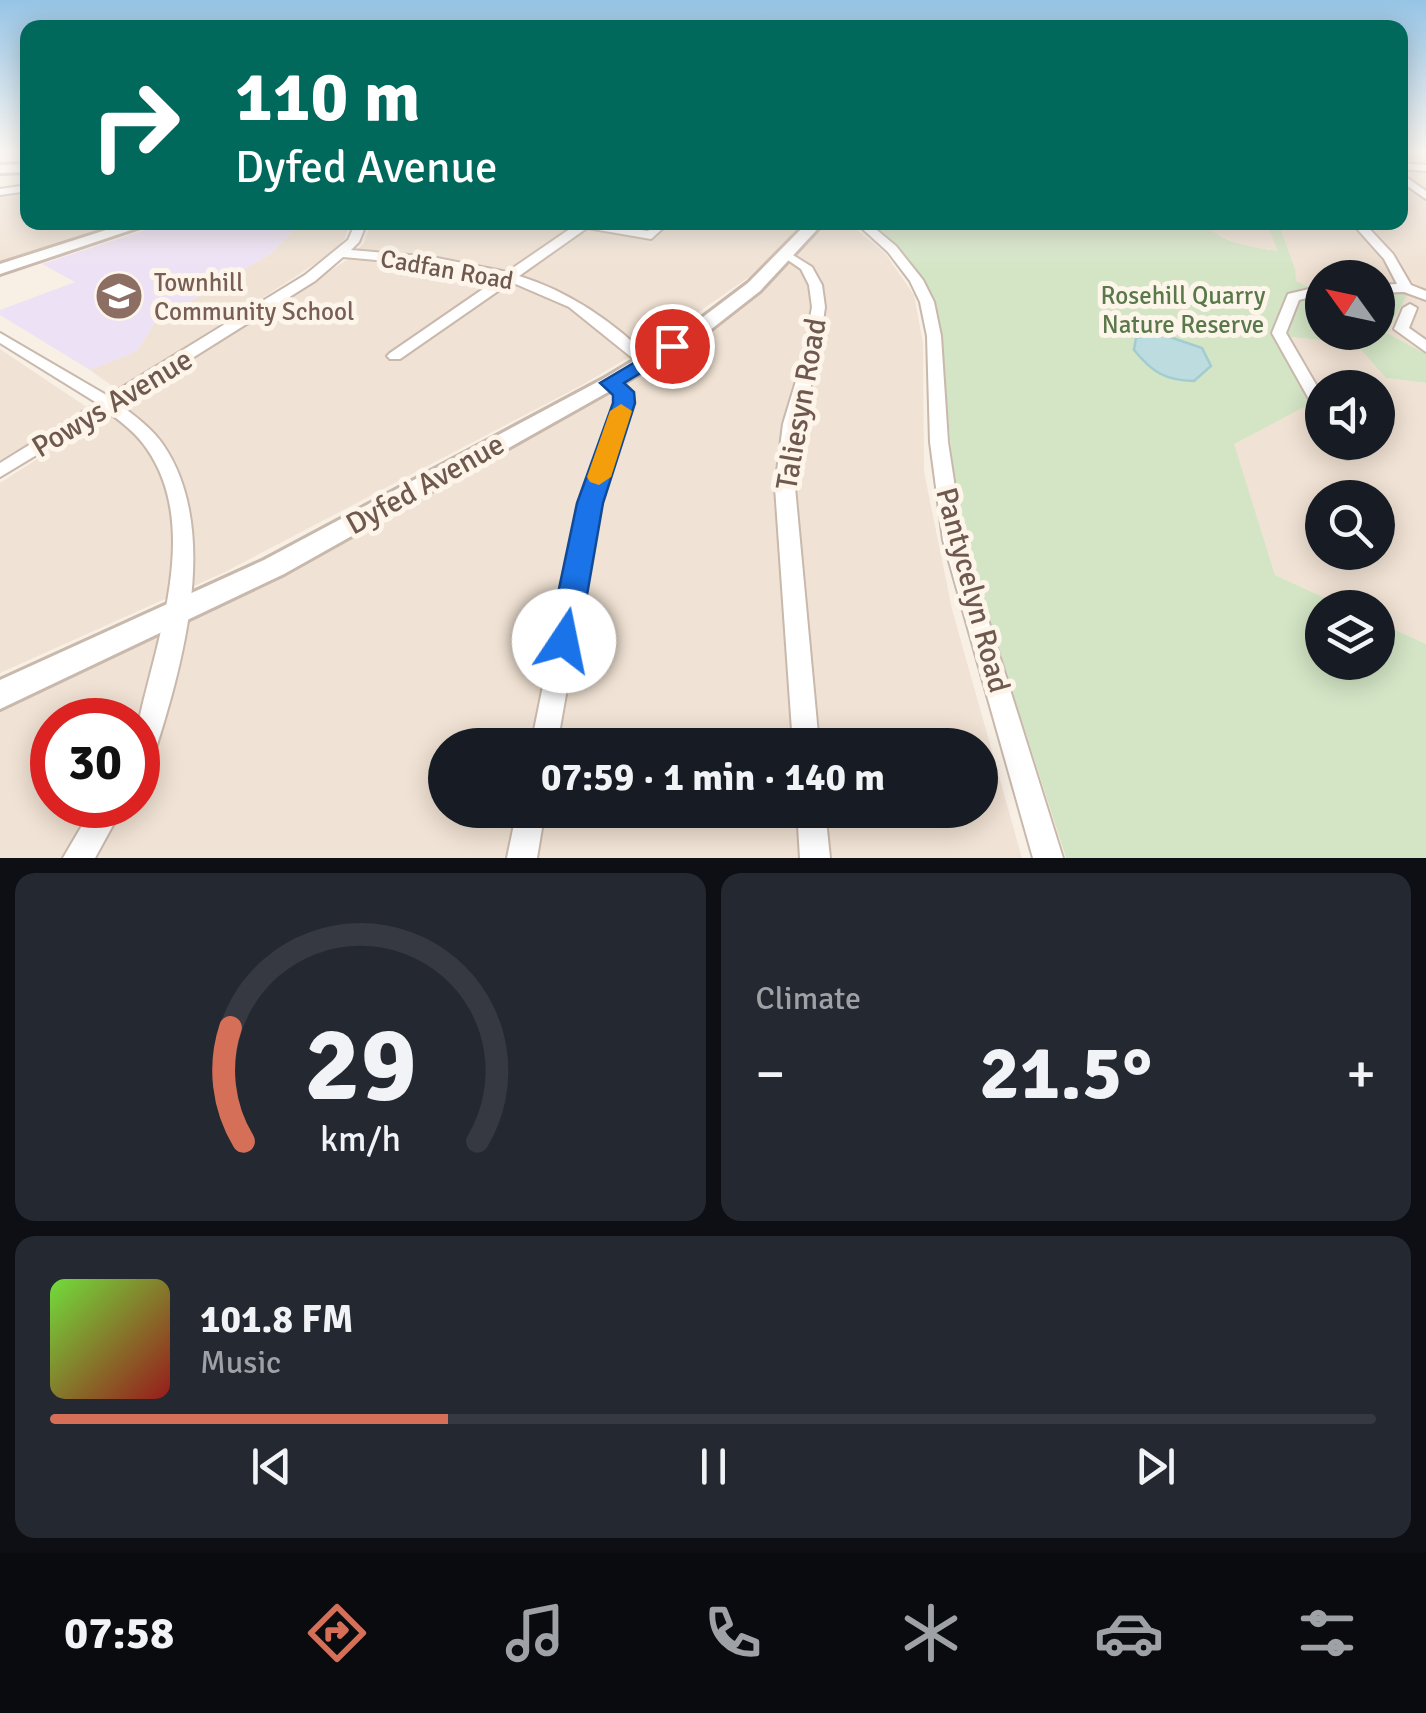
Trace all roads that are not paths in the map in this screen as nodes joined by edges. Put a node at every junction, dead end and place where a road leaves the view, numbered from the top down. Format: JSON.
{"nodes":[{"id":1,"x":123,"y":230,"type":"edge"},
{"id":2,"x":357,"y":230,"type":"edge"},
{"id":3,"x":577,"y":230,"type":"edge"},
{"id":4,"x":624,"y":230,"type":"edge"},
{"id":5,"x":657,"y":230,"type":"edge"},
{"id":6,"x":811,"y":230,"type":"edge"},
{"id":7,"x":869,"y":230,"type":"edge"},
{"id":8,"x":1364,"y":230,"type":"edge"},
{"id":9,"x":342,"y":253,"type":"junction"},
{"id":10,"x":788,"y":256,"type":"junction"},
{"id":11,"x":0,"y":270,"type":"edge"},
{"id":12,"x":508,"y":278,"type":"junction"},
{"id":13,"x":1305,"y":294,"type":"edge"},
{"id":14,"x":1414,"y":296,"type":"edge"},
{"id":15,"x":0,"y":337,"type":"edge"},
{"id":16,"x":1426,"y":347,"type":"edge"},
{"id":17,"x":395,"y":356,"type":"dead end"},
{"id":18,"x":646,"y":362,"type":"junction"},
{"id":19,"x":1305,"y":378,"type":"edge"},
{"id":20,"x":610,"y":383,"type":"junction"},
{"id":21,"x":110,"y":406,"type":"junction"},
{"id":22,"x":0,"y":471,"type":"edge"},
{"id":23,"x":180,"y":613,"type":"junction"},
{"id":24,"x":0,"y":695,"type":"edge"},
{"id":25,"x":156,"y":698,"type":"edge"},
{"id":26,"x":547,"y":728,"type":"edge"},
{"id":27,"x":804,"y":728,"type":"edge"},
{"id":28,"x":96,"y":828,"type":"edge"},
{"id":29,"x":528,"y":828,"type":"edge"},
{"id":30,"x":812,"y":828,"type":"edge"},
{"id":31,"x":78,"y":858,"type":"edge"},
{"id":32,"x":522,"y":858,"type":"edge"},
{"id":33,"x":815,"y":858,"type":"edge"},
{"id":34,"x":1048,"y":858,"type":"edge"}],
"edges":[{"from":1,"to":11,"type":"street"},
{"from":2,"to":9,"type":"street","name":"Powys Avenue"},
{"from":3,"to":12,"type":"street"},
{"from":4,"to":5,"type":"street"},
{"from":6,"to":10,"type":"street","name":"Dyfed Avenue"},
{"from":7,"to":34,"type":"street","name":"Pantycelyn Road"},
{"from":8,"to":14,"type":"street"},
{"from":9,"to":12,"type":"street","name":"Cadfan Road"},
{"from":9,"to":21,"type":"street","name":"Powys Avenue"},
{"from":10,"to":18,"type":"street","name":"Dyfed Avenue"},
{"from":10,"to":27,"type":"street","name":"Taliesyn Road"},
{"from":12,"to":17,"type":"street"},
{"from":12,"to":18,"type":"street","name":"Cadfan Road"},
{"from":13,"to":19,"type":"street"},
{"from":14,"to":16,"type":"street"},
{"from":15,"to":21,"type":"street"},
{"from":18,"to":20,"type":"street","name":"Dyfed Avenue"},
{"from":20,"to":23,"type":"street","name":"Dyfed Avenue"},
{"from":20,"to":26,"type":"street"},
{"from":21,"to":22,"type":"street","name":"Powys Avenue"},
{"from":21,"to":23,"type":"street"},
{"from":23,"to":24,"type":"street","name":"Dyfed Avenue"},
{"from":23,"to":25,"type":"street"},
{"from":28,"to":31,"type":"street"},
{"from":29,"to":32,"type":"street"},
{"from":30,"to":33,"type":"street"}]}
